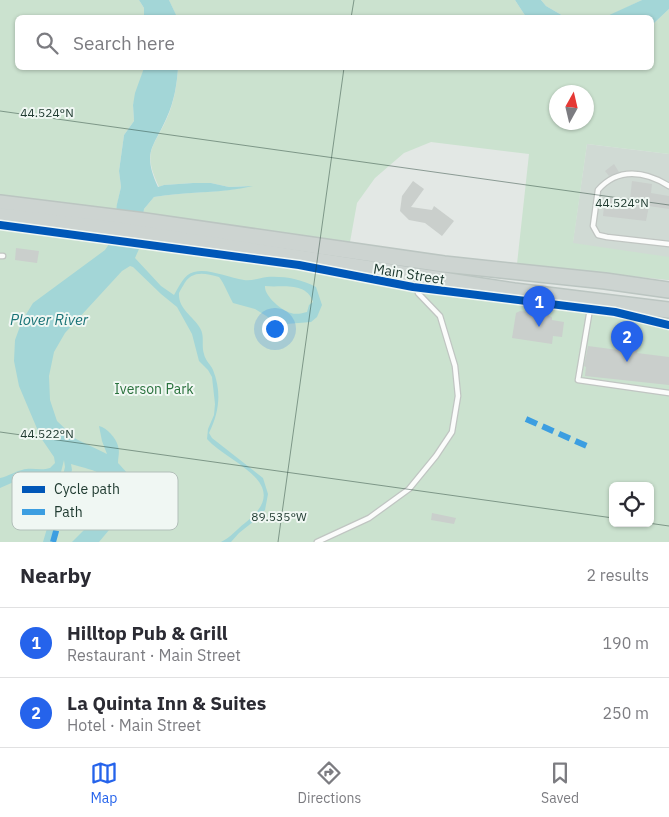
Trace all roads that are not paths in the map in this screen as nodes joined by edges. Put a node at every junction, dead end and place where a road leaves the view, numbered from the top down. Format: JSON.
{"nodes":[{"id":1,"x":669,"y":186,"type":"edge"},
{"id":2,"x":0,"y":203,"type":"edge"},
{"id":3,"x":0,"y":216,"type":"edge"},
{"id":4,"x":112,"y":223,"type":"junction"},
{"id":5,"x":144,"y":227,"type":"junction"},
{"id":6,"x":669,"y":244,"type":"edge"},
{"id":7,"x":498,"y":271,"type":"junction"},
{"id":8,"x":418,"y":275,"type":"junction"},
{"id":9,"x":497,"y":288,"type":"junction"},
{"id":10,"x":669,"y":290,"type":"edge"},
{"id":11,"x":592,"y":300,"type":"junction"},
{"id":12,"x":669,"y":300,"type":"edge"},
{"id":13,"x":620,"y":303,"type":"junction"},
{"id":14,"x":669,"y":310,"type":"edge"},
{"id":15,"x":669,"y":317,"type":"edge"},
{"id":16,"x":669,"y":393,"type":"edge"},
{"id":17,"x":317,"y":542,"type":"edge"}],
"edges":[{"from":1,"to":6,"type":"lane"},
{"from":2,"to":4,"type":"main road","name":"Main Street"},
{"from":3,"to":4,"type":"main road","name":"Main Street"},
{"from":4,"to":5,"type":"main road","name":"Main Street"},
{"from":5,"to":7,"type":"main road","name":"Main Street"},
{"from":5,"to":8,"type":"main road","name":"Main Street"},
{"from":7,"to":9,"type":"lane"},
{"from":7,"to":10,"type":"main road","name":"Main Street"},
{"from":8,"to":9,"type":"main road","name":"Main Street"},
{"from":8,"to":17,"type":"lane"},
{"from":9,"to":11,"type":"main road","name":"Main Street"},
{"from":11,"to":13,"type":"main road","name":"Main Street"},
{"from":11,"to":16,"type":"lane"},
{"from":12,"to":13,"type":"main road"},
{"from":13,"to":14,"type":"main road","name":"Main Street"},
{"from":13,"to":15,"type":"main road"}]}
